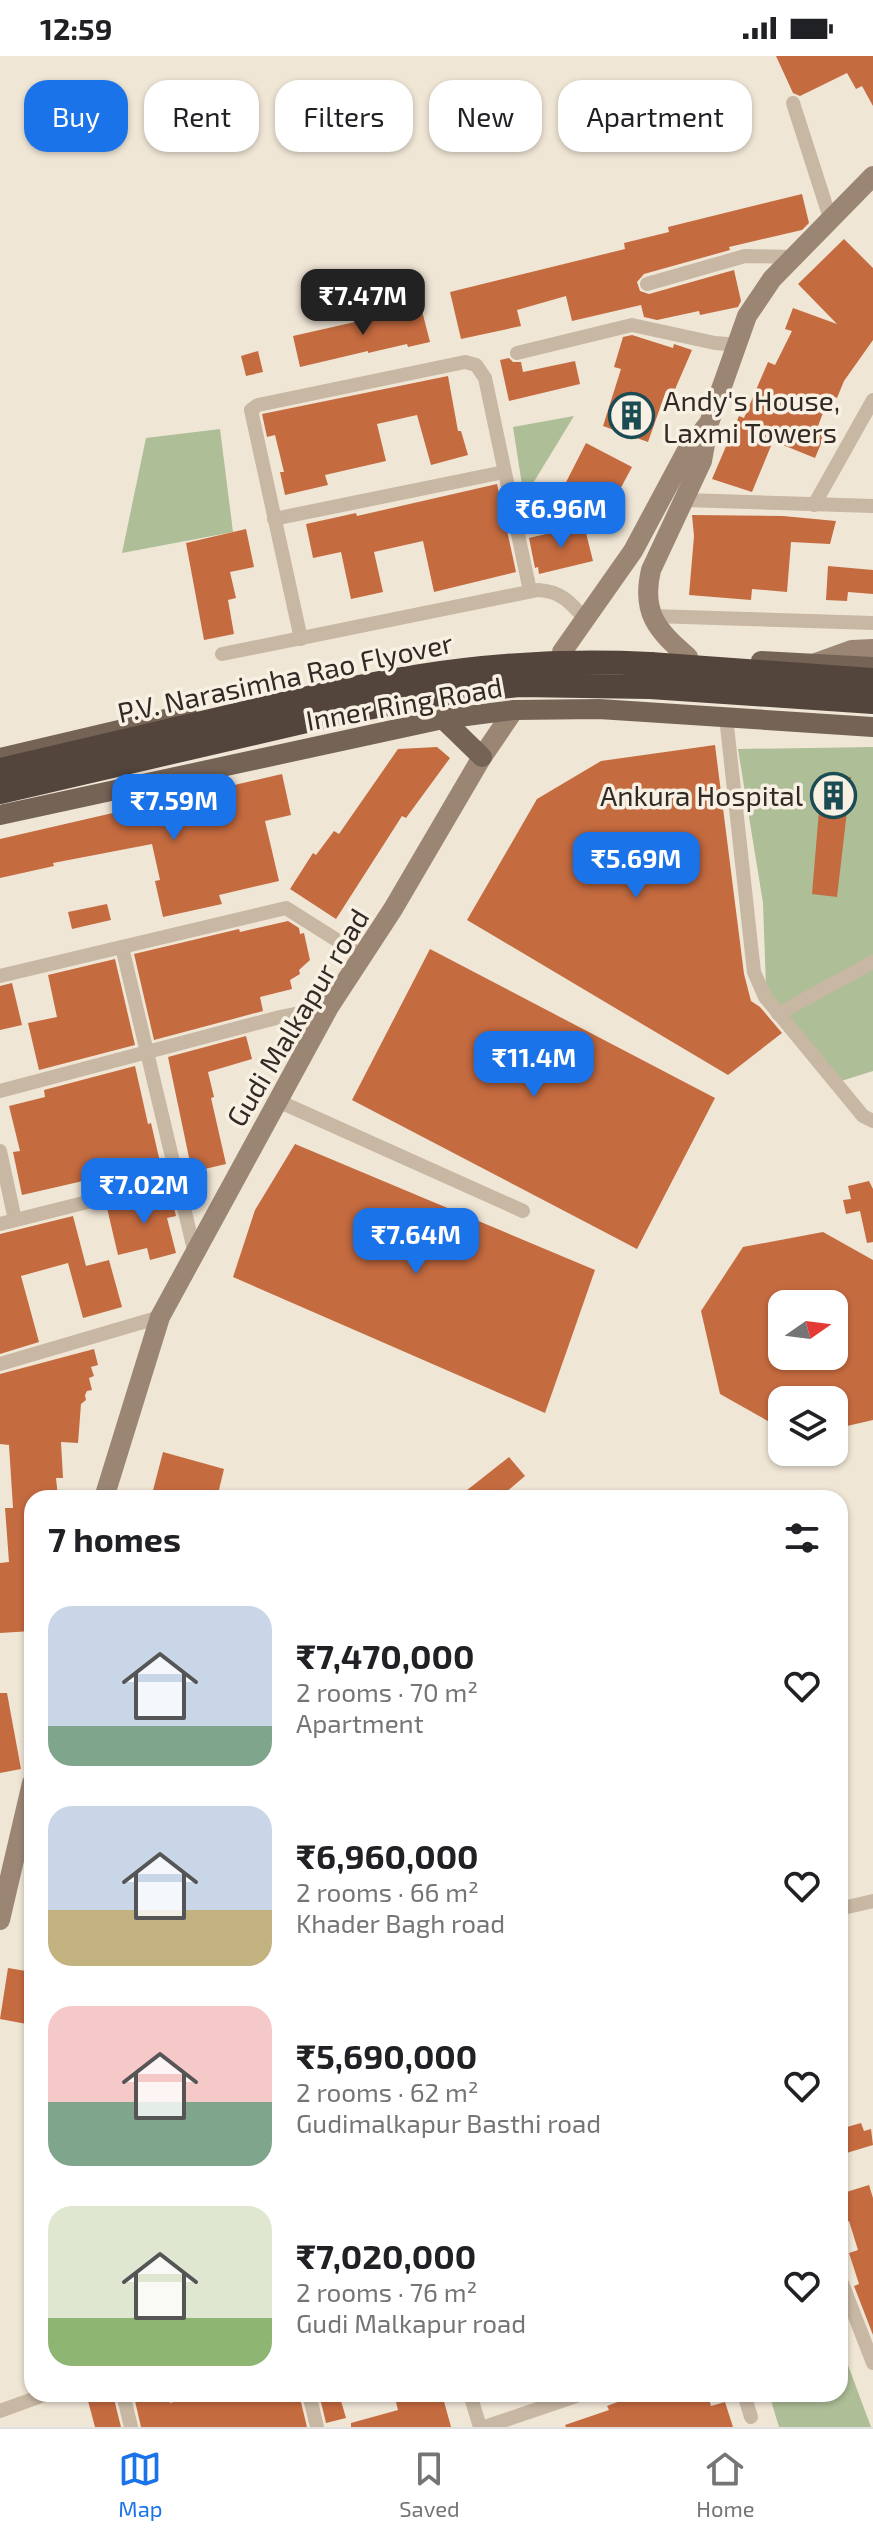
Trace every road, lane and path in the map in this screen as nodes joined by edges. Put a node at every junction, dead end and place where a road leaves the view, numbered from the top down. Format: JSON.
{"nodes":[{"id":1,"x":793,"y":103,"type":"dead end"},
{"id":2,"x":873,"y":176,"type":"edge"},
{"id":3,"x":830,"y":218,"type":"junction"},
{"id":4,"x":793,"y":257,"type":"junction"},
{"id":5,"x":647,"y":284,"type":"dead end"},
{"id":6,"x":739,"y":345,"type":"junction"},
{"id":7,"x":517,"y":353,"type":"dead end"},
{"id":8,"x":873,"y":400,"type":"edge"},
{"id":9,"x":709,"y":423,"type":"junction"},
{"id":10,"x":504,"y":472,"type":"junction"},
{"id":11,"x":685,"y":500,"type":"junction"},
{"id":12,"x":814,"y":505,"type":"junction"},
{"id":13,"x":873,"y":506,"type":"edge"},
{"id":14,"x":274,"y":519,"type":"junction"},
{"id":15,"x":530,"y":591,"type":"junction"},
{"id":16,"x":652,"y":616,"type":"junction"},
{"id":17,"x":585,"y":619,"type":"junction"},
{"id":18,"x":873,"y":623,"type":"edge"},
{"id":19,"x":301,"y":639,"type":"junction"},
{"id":20,"x":873,"y":649,"type":"edge"},
{"id":21,"x":562,"y":652,"type":"junction"},
{"id":22,"x":610,"y":653,"type":"junction"},
{"id":23,"x":222,"y":654,"type":"dead end"},
{"id":24,"x":688,"y":657,"type":"junction"},
{"id":25,"x":816,"y":663,"type":"junction"},
{"id":26,"x":873,"y":667,"type":"edge"},
{"id":27,"x":873,"y":680,"type":"edge"},
{"id":28,"x":873,"y":702,"type":"edge"},
{"id":29,"x":599,"y":709,"type":"junction"},
{"id":30,"x":514,"y":710,"type":"junction"},
{"id":31,"x":726,"y":717,"type":"junction"},
{"id":32,"x":443,"y":719,"type":"junction"},
{"id":33,"x":873,"y":727,"type":"edge"},
{"id":34,"x":482,"y":757,"type":"junction"},
{"id":35,"x":0,"y":758,"type":"edge"},
{"id":36,"x":0,"y":770,"type":"edge"},
{"id":37,"x":0,"y":792,"type":"edge"},
{"id":38,"x":0,"y":815,"type":"edge"},
{"id":39,"x":122,"y":947,"type":"junction"},
{"id":40,"x":362,"y":956,"type":"junction"},
{"id":41,"x":873,"y":962,"type":"edge"},
{"id":42,"x":0,"y":976,"type":"edge"},
{"id":43,"x":329,"y":1007,"type":"junction"},
{"id":44,"x":778,"y":1014,"type":"junction"},
{"id":45,"x":146,"y":1054,"type":"junction"},
{"id":46,"x":0,"y":1091,"type":"edge"},
{"id":47,"x":278,"y":1101,"type":"junction"},
{"id":48,"x":873,"y":1121,"type":"edge"},
{"id":49,"x":0,"y":1151,"type":"edge"},
{"id":50,"x":175,"y":1180,"type":"junction"},
{"id":51,"x":523,"y":1211,"type":"dead end"},
{"id":52,"x":7,"y":1222,"type":"edge"},
{"id":53,"x":195,"y":1254,"type":"junction"},
{"id":54,"x":160,"y":1317,"type":"junction"},
{"id":55,"x":0,"y":1364,"type":"edge"},
{"id":56,"x":106,"y":1490,"type":"edge"},
{"id":57,"x":24,"y":1817,"type":"edge"},
{"id":58,"x":873,"y":1901,"type":"edge"},
{"id":59,"x":848,"y":1907,"type":"edge"},
{"id":60,"x":0,"y":1920,"type":"edge"},
{"id":61,"x":848,"y":2299,"type":"edge"},
{"id":62,"x":873,"y":2363,"type":"edge"},
{"id":63,"x":25,"y":2402,"type":"edge"},
{"id":64,"x":125,"y":2402,"type":"edge"},
{"id":65,"x":311,"y":2402,"type":"edge"},
{"id":66,"x":473,"y":2402,"type":"edge"},
{"id":67,"x":558,"y":2402,"type":"edge"},
{"id":68,"x":746,"y":2402,"type":"edge"},
{"id":69,"x":0,"y":2411,"type":"edge"},
{"id":70,"x":751,"y":2417,"type":"dead end"},
{"id":71,"x":131,"y":2427,"type":"edge"},
{"id":72,"x":317,"y":2427,"type":"edge"},
{"id":73,"x":482,"y":2427,"type":"edge"}],
"edges":[{"from":1,"to":3,"type":"street"},
{"from":2,"to":3,"type":"street"},
{"from":3,"to":4,"type":"street"},
{"from":4,"to":5,"type":"street"},
{"from":4,"to":6,"type":"street"},
{"from":6,"to":7,"type":"street"},
{"from":6,"to":9,"type":"street"},
{"from":8,"to":12,"type":"street"},
{"from":9,"to":11,"type":"street"},
{"from":9,"to":17,"type":"street"},
{"from":10,"to":14,"type":"street"},
{"from":10,"to":14,"type":"street"},
{"from":10,"to":15,"type":"street"},
{"from":11,"to":12,"type":"street"},
{"from":11,"to":16,"type":"street"},
{"from":12,"to":13,"type":"street"},
{"from":14,"to":19,"type":"street"},
{"from":15,"to":17,"type":"street"},
{"from":15,"to":19,"type":"street"},
{"from":16,"to":18,"type":"street"},
{"from":16,"to":24,"type":"street"},
{"from":17,"to":21,"type":"street"},
{"from":19,"to":23,"type":"street"},
{"from":20,"to":25,"type":"street"},
{"from":21,"to":22,"type":"main road","name":"Inner Ring Road"},
{"from":21,"to":35,"type":"main road","name":"Inner Ring Road"},
{"from":22,"to":24,"type":"main road","name":"Inner Ring Road"},
{"from":22,"to":29,"type":"main road"},
{"from":24,"to":25,"type":"main road","name":"Inner Ring Road"},
{"from":25,"to":26,"type":"main road","name":"Inner Ring Road"},
{"from":27,"to":36,"type":"highway","name":"P.V. Narasimha Rao Flyover","bridge":true},
{"from":28,"to":37,"type":"highway","name":"P.V. Narasimha Rao Flyover","bridge":true},
{"from":29,"to":30,"type":"main road","name":"Inner Ring Road"},
{"from":29,"to":31,"type":"main road","name":"Inner Ring Road"},
{"from":30,"to":32,"type":"main road","name":"Inner Ring Road"},
{"from":30,"to":34,"type":"street","name":"Gudi Malkapur road"},
{"from":31,"to":33,"type":"main road","name":"Inner Ring Road"},
{"from":31,"to":44,"type":"street"},
{"from":32,"to":34,"type":"main road"},
{"from":32,"to":38,"type":"main road","name":"Inner Ring Road"},
{"from":34,"to":40,"type":"street","name":"Gudi Malkapur road"},
{"from":39,"to":40,"type":"street"},
{"from":39,"to":42,"type":"street"},
{"from":39,"to":45,"type":"street"},
{"from":40,"to":43,"type":"street","name":"Gudi Malkapur road"},
{"from":41,"to":44,"type":"street"},
{"from":43,"to":45,"type":"street"},
{"from":43,"to":47,"type":"street","name":"Gudi Malkapur road"},
{"from":44,"to":48,"type":"street"},
{"from":45,"to":46,"type":"street"},
{"from":45,"to":50,"type":"street"},
{"from":47,"to":51,"type":"street"},
{"from":47,"to":53,"type":"street","name":"Gudi Malkapur road"},
{"from":49,"to":52,"type":"street"},
{"from":50,"to":52,"type":"street"},
{"from":50,"to":53,"type":"street"},
{"from":53,"to":54,"type":"street","name":"Gudi Malkapur road"},
{"from":54,"to":55,"type":"street"},
{"from":54,"to":56,"type":"street","name":"Gudi Malkapur road"},
{"from":57,"to":60,"type":"street"},
{"from":58,"to":59,"type":"street"},
{"from":61,"to":62,"type":"street"},
{"from":63,"to":69,"type":"street"},
{"from":64,"to":71,"type":"street"},
{"from":65,"to":72,"type":"street"},
{"from":66,"to":73,"type":"street"},
{"from":67,"to":73,"type":"street"},
{"from":68,"to":70,"type":"street"}]}
